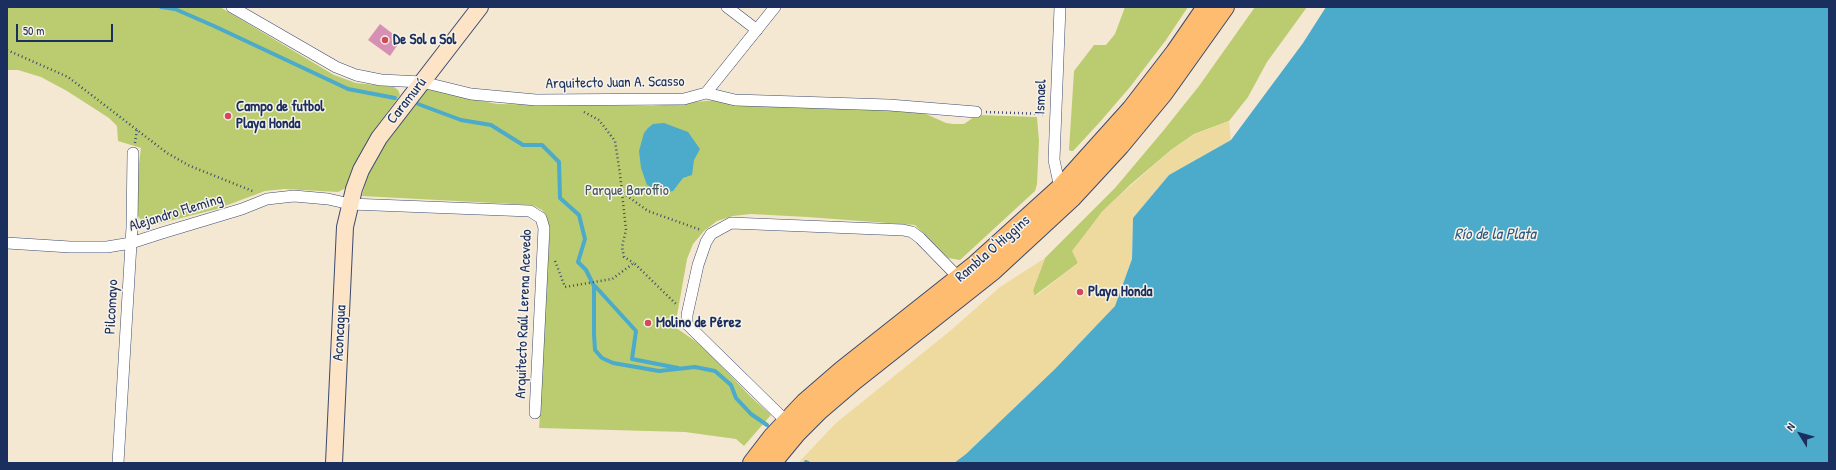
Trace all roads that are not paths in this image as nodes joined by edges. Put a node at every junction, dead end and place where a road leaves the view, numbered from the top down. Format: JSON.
{"nodes":[{"id":1,"x":232,"y":7,"type":"edge"},
{"id":2,"x":480,"y":7,"type":"edge"},
{"id":3,"x":727,"y":7,"type":"edge"},
{"id":4,"x":775,"y":7,"type":"edge"},
{"id":5,"x":1060,"y":7,"type":"edge"},
{"id":6,"x":1206,"y":7,"type":"edge"},
{"id":7,"x":1225,"y":7,"type":"edge"},
{"id":8,"x":757,"y":30,"type":"junction"},
{"id":9,"x":422,"y":82,"type":"junction"},
{"id":10,"x":706,"y":93,"type":"junction"},
{"id":11,"x":976,"y":112,"type":"road end"},
{"id":12,"x":134,"y":153,"type":"dead end"},
{"id":13,"x":1060,"y":188,"type":"junction"},
{"id":14,"x":350,"y":204,"type":"junction"},
{"id":15,"x":7,"y":243,"type":"edge"},
{"id":16,"x":131,"y":243,"type":"junction"},
{"id":17,"x":959,"y":278,"type":"junction"},
{"id":18,"x":535,"y":412,"type":"dead end"},
{"id":19,"x":786,"y":421,"type":"junction"},
{"id":20,"x":118,"y":463,"type":"edge"},
{"id":21,"x":334,"y":463,"type":"edge"},
{"id":22,"x":752,"y":463,"type":"edge"},
{"id":23,"x":772,"y":463,"type":"edge"}],
"edges":[{"from":1,"to":9,"type":"street","name":"Arquitecto Juan A. Scasso"},
{"from":2,"to":9,"type":"main road","name":"Caramurú"},
{"from":3,"to":8,"type":"street"},
{"from":4,"to":8,"type":"street"},
{"from":5,"to":13,"type":"street","name":"Ismael"},
{"from":6,"to":13,"type":"main road","name":"Rambla O'Higgins"},
{"from":7,"to":23,"type":"main road","name":"Rambla O'Higgins"},
{"from":8,"to":10,"type":"street"},
{"from":9,"to":10,"type":"street","name":"Arquitecto Juan A. Scasso"},
{"from":9,"to":14,"type":"main road","name":"Caramurú"},
{"from":10,"to":11,"type":"street","name":"Arquitecto Juan A. Scasso"},
{"from":12,"to":16,"type":"street","name":"Pilcomayo"},
{"from":13,"to":17,"type":"main road","name":"Rambla O'Higgins"},
{"from":14,"to":16,"type":"street","name":"Alejandro Fleming"},
{"from":14,"to":18,"type":"street","name":"Arquitecto Raúl Lerena Acevedo"},
{"from":14,"to":21,"type":"main road","name":"Aconcagua"},
{"from":15,"to":16,"type":"street","name":"Alejandro Fleming"},
{"from":16,"to":20,"type":"street","name":"Pilcomayo"},
{"from":17,"to":19,"type":"main road","name":"Rambla O'Higgins"},
{"from":17,"to":19,"type":"street"},
{"from":19,"to":22,"type":"main road","name":"Rambla O'Higgins"}]}
